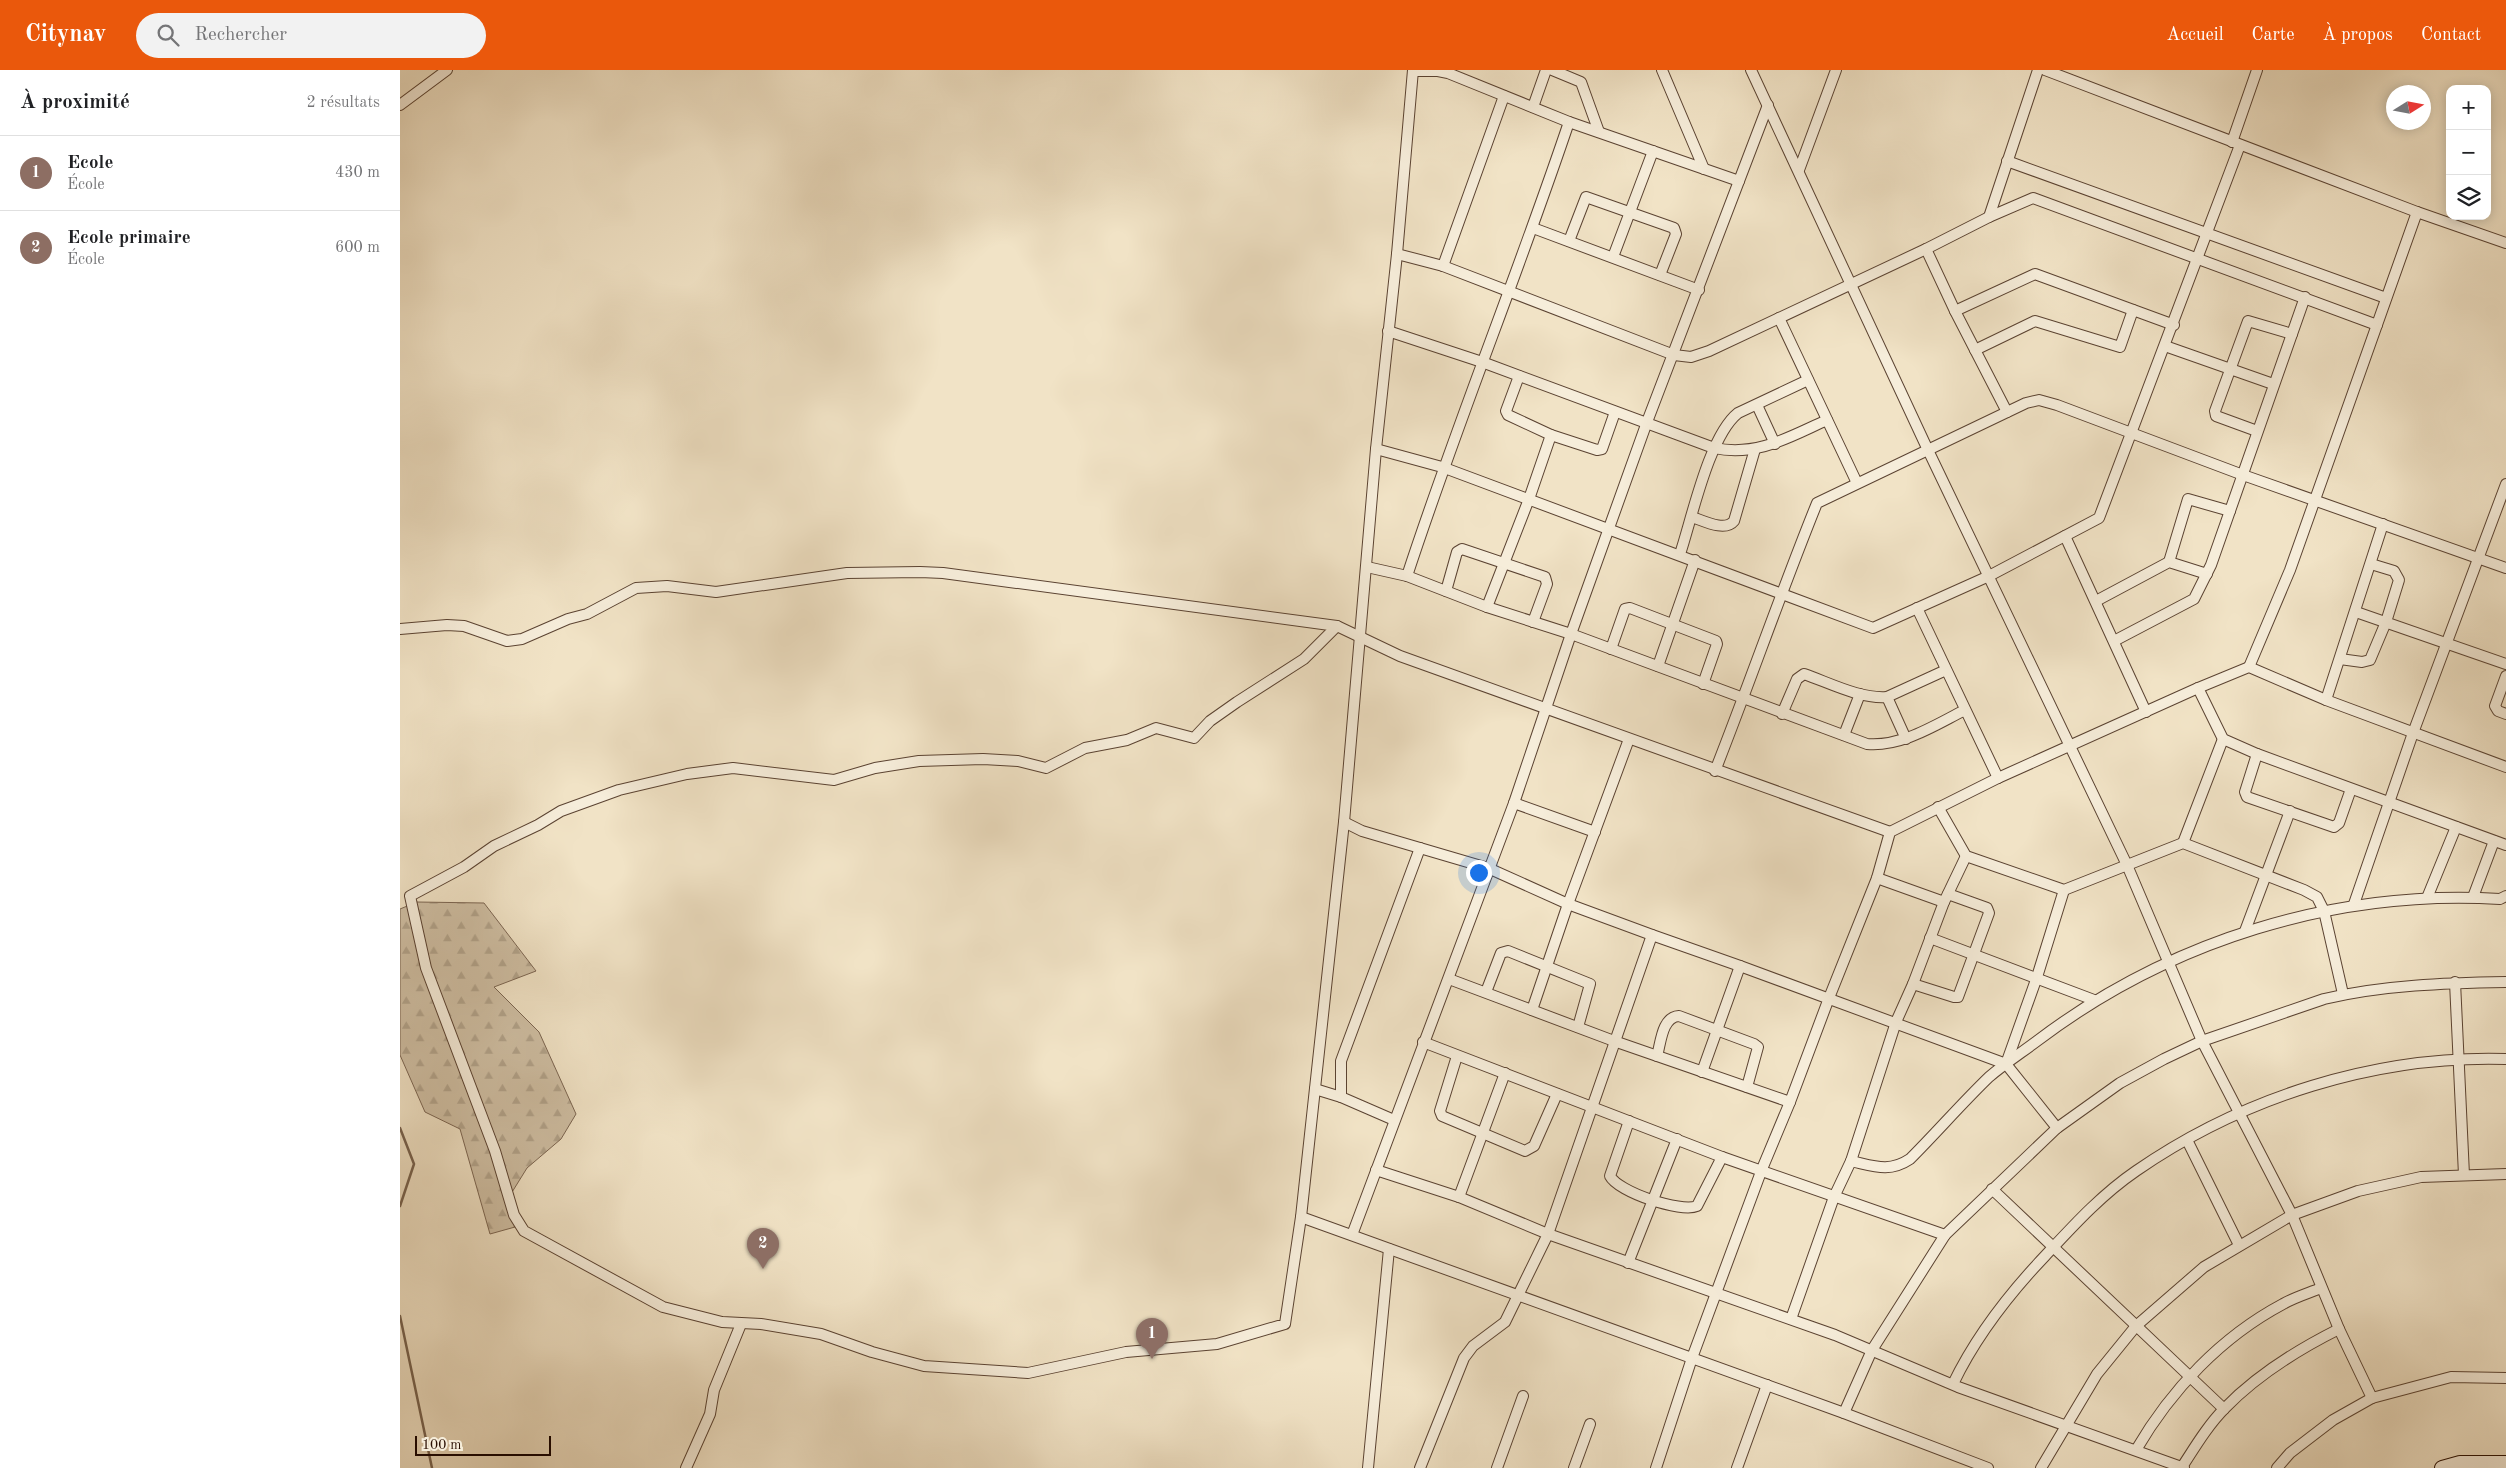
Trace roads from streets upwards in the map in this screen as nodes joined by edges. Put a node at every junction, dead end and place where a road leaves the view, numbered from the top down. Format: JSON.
{"nodes":[{"id":1,"x":447,"y":70,"type":"edge"},
{"id":2,"x":1546,"y":70,"type":"edge"},
{"id":3,"x":1552,"y":70,"type":"edge"},
{"id":4,"x":1662,"y":70,"type":"edge"},
{"id":5,"x":1751,"y":70,"type":"edge"},
{"id":6,"x":1836,"y":70,"type":"edge"},
{"id":7,"x":2038,"y":70,"type":"edge"},
{"id":8,"x":2044,"y":70,"type":"edge"},
{"id":9,"x":2257,"y":70,"type":"edge"},
{"id":10,"x":1413,"y":71,"type":"edge"},
{"id":11,"x":1504,"y":96,"type":"junction"},
{"id":12,"x":400,"y":105,"type":"edge"},
{"id":13,"x":1768,"y":105,"type":"junction"},
{"id":14,"x":1533,"y":107,"type":"junction"},
{"id":15,"x":1569,"y":122,"type":"junction"},
{"id":16,"x":1599,"y":132,"type":"junction"},
{"id":17,"x":2236,"y":144,"type":"junction"},
{"id":18,"x":1653,"y":151,"type":"junction"},
{"id":19,"x":2006,"y":162,"type":"junction"},
{"id":20,"x":1704,"y":169,"type":"junction"},
{"id":21,"x":1799,"y":170,"type":"junction"},
{"id":22,"x":1739,"y":181,"type":"junction"},
{"id":23,"x":1630,"y":212,"type":"junction"},
{"id":24,"x":2417,"y":212,"type":"junction"},
{"id":25,"x":1988,"y":217,"type":"junction"},
{"id":26,"x":1533,"y":228,"type":"junction"},
{"id":27,"x":2208,"y":233,"type":"junction"},
{"id":28,"x":1569,"y":241,"type":"junction"},
{"id":29,"x":2506,"y":243,"type":"edge"},
{"id":30,"x":1926,"y":249,"type":"junction"},
{"id":31,"x":1397,"y":254,"type":"junction"},
{"id":32,"x":1613,"y":257,"type":"junction"},
{"id":33,"x":2197,"y":260,"type":"junction"},
{"id":34,"x":1443,"y":266,"type":"junction"},
{"id":35,"x":1660,"y":275,"type":"junction"},
{"id":36,"x":1850,"y":284,"type":"junction"},
{"id":37,"x":1699,"y":290,"type":"junction"},
{"id":38,"x":1509,"y":292,"type":"junction"},
{"id":39,"x":2305,"y":297,"type":"junction"},
{"id":40,"x":2386,"y":298,"type":"junction"},
{"id":41,"x":2133,"y":310,"type":"junction"},
{"id":42,"x":1955,"y":311,"type":"junction"},
{"id":43,"x":1779,"y":318,"type":"junction"},
{"id":44,"x":2174,"y":325,"type":"junction"},
{"id":45,"x":2377,"y":325,"type":"junction"},
{"id":46,"x":1388,"y":331,"type":"junction"},
{"id":47,"x":2292,"y":334,"type":"junction"},
{"id":48,"x":2165,"y":346,"type":"junction"},
{"id":49,"x":1975,"y":350,"type":"junction"},
{"id":50,"x":1674,"y":355,"type":"junction"},
{"id":51,"x":1482,"y":362,"type":"junction"},
{"id":52,"x":2230,"y":370,"type":"junction"},
{"id":53,"x":1519,"y":376,"type":"junction"},
{"id":54,"x":1808,"y":380,"type":"junction"},
{"id":55,"x":2273,"y":384,"type":"junction"},
{"id":56,"x":1757,"y":405,"type":"junction"},
{"id":57,"x":1615,"y":412,"type":"junction"},
{"id":58,"x":2007,"y":412,"type":"junction"},
{"id":59,"x":1827,"y":420,"type":"junction"},
{"id":60,"x":1647,"y":422,"type":"junction"},
{"id":61,"x":2132,"y":431,"type":"junction"},
{"id":62,"x":2257,"y":431,"type":"junction"},
{"id":63,"x":1551,"y":435,"type":"junction"},
{"id":64,"x":1774,"y":444,"type":"junction"},
{"id":65,"x":1714,"y":448,"type":"junction"},
{"id":66,"x":1755,"y":448,"type":"junction"},
{"id":67,"x":1927,"y":448,"type":"junction"},
{"id":68,"x":1376,"y":449,"type":"junction"},
{"id":69,"x":1442,"y":467,"type":"junction"},
{"id":70,"x":2243,"y":475,"type":"junction"},
{"id":71,"x":1857,"y":483,"type":"junction"},
{"id":72,"x":2506,"y":484,"type":"edge"},
{"id":73,"x":2504,"y":497,"type":"edge"},
{"id":74,"x":1529,"y":499,"type":"junction"},
{"id":75,"x":2314,"y":499,"type":"junction"},
{"id":76,"x":2230,"y":511,"type":"junction"},
{"id":77,"x":1692,"y":517,"type":"junction"},
{"id":78,"x":2383,"y":524,"type":"junction"},
{"id":79,"x":1609,"y":530,"type":"junction"},
{"id":80,"x":2065,"y":536,"type":"junction"},
{"id":81,"x":1680,"y":554,"type":"junction"},
{"id":82,"x":2479,"y":558,"type":"junction"},
{"id":83,"x":1695,"y":560,"type":"junction"},
{"id":84,"x":2169,"y":562,"type":"junction"},
{"id":85,"x":1504,"y":563,"type":"junction"},
{"id":86,"x":2370,"y":564,"type":"junction"},
{"id":87,"x":1367,"y":567,"type":"junction"},
{"id":88,"x":2506,"y":568,"type":"edge"},
{"id":89,"x":2207,"y":574,"type":"junction"},
{"id":90,"x":1407,"y":576,"type":"junction"},
{"id":91,"x":1989,"y":576,"type":"junction"},
{"id":92,"x":1446,"y":591,"type":"junction"},
{"id":93,"x":1780,"y":593,"type":"junction"},
{"id":94,"x":2096,"y":602,"type":"junction"},
{"id":95,"x":1487,"y":607,"type":"junction"},
{"id":96,"x":1917,"y":608,"type":"junction"},
{"id":97,"x":2356,"y":612,"type":"junction"},
{"id":98,"x":1533,"y":622,"type":"junction"},
{"id":99,"x":2386,"y":622,"type":"junction"},
{"id":100,"x":1671,"y":624,"type":"junction"},
{"id":101,"x":1337,"y":626,"type":"junction"},
{"id":102,"x":400,"y":629,"type":"edge"},
{"id":103,"x":1571,"y":634,"type":"junction"},
{"id":104,"x":1360,"y":638,"type":"junction"},
{"id":105,"x":2114,"y":641,"type":"junction"},
{"id":106,"x":2447,"y":643,"type":"junction"},
{"id":107,"x":1611,"y":649,"type":"junction"},
{"id":108,"x":2340,"y":659,"type":"junction"},
{"id":109,"x":2506,"y":664,"type":"edge"},
{"id":110,"x":1658,"y":666,"type":"junction"},
{"id":111,"x":2249,"y":667,"type":"junction"},
{"id":112,"x":1946,"y":670,"type":"junction"},
{"id":113,"x":2506,"y":676,"type":"edge"},
{"id":114,"x":1702,"y":684,"type":"junction"},
{"id":115,"x":2198,"y":688,"type":"junction"},
{"id":116,"x":1860,"y":694,"type":"junction"},
{"id":117,"x":1887,"y":697,"type":"junction"},
{"id":118,"x":1744,"y":698,"type":"junction"},
{"id":119,"x":2326,"y":700,"type":"junction"},
{"id":120,"x":1546,"y":709,"type":"junction"},
{"id":121,"x":1965,"y":710,"type":"junction"},
{"id":122,"x":2146,"y":712,"type":"junction"},
{"id":123,"x":1782,"y":714,"type":"junction"},
{"id":124,"x":2506,"y":714,"type":"edge"},
{"id":125,"x":2413,"y":733,"type":"junction"},
{"id":126,"x":1844,"y":736,"type":"junction"},
{"id":127,"x":1629,"y":739,"type":"junction"},
{"id":128,"x":1906,"y":739,"type":"junction"},
{"id":129,"x":2223,"y":740,"type":"junction"},
{"id":130,"x":2071,"y":745,"type":"junction"},
{"id":131,"x":2257,"y":754,"type":"junction"},
{"id":132,"x":2506,"y":766,"type":"edge"},
{"id":133,"x":1715,"y":771,"type":"junction"},
{"id":134,"x":1998,"y":778,"type":"junction"},
{"id":135,"x":2352,"y":789,"type":"junction"},
{"id":136,"x":1514,"y":803,"type":"junction"},
{"id":137,"x":2390,"y":803,"type":"junction"},
{"id":138,"x":1938,"y":807,"type":"junction"},
{"id":139,"x":2290,"y":811,"type":"junction"},
{"id":140,"x":1344,"y":822,"type":"junction"},
{"id":141,"x":2456,"y":827,"type":"junction"},
{"id":142,"x":1595,"y":832,"type":"junction"},
{"id":143,"x":1890,"y":832,"type":"junction"},
{"id":144,"x":2494,"y":841,"type":"junction"},
{"id":145,"x":2183,"y":843,"type":"junction"},
{"id":146,"x":2506,"y":845,"type":"edge"},
{"id":147,"x":1420,"y":848,"type":"junction"},
{"id":148,"x":1966,"y":856,"type":"junction"},
{"id":149,"x":2127,"y":865,"type":"junction"},
{"id":150,"x":1488,"y":868,"type":"junction"},
{"id":151,"x":2267,"y":876,"type":"junction"},
{"id":152,"x":1877,"y":878,"type":"junction"},
{"id":153,"x":2064,"y":890,"type":"junction"},
{"id":154,"x":2506,"y":896,"type":"edge"},
{"id":155,"x":1946,"y":898,"type":"junction"},
{"id":156,"x":2427,"y":898,"type":"junction"},
{"id":157,"x":2473,"y":898,"type":"junction"},
{"id":158,"x":1568,"y":904,"type":"junction"},
{"id":159,"x":2354,"y":904,"type":"junction"},
{"id":160,"x":2324,"y":911,"type":"junction"},
{"id":161,"x":2245,"y":931,"type":"junction"},
{"id":162,"x":1652,"y":935,"type":"junction"},
{"id":163,"x":1930,"y":938,"type":"junction"},
{"id":164,"x":1974,"y":955,"type":"junction"},
{"id":165,"x":2168,"y":963,"type":"junction"},
{"id":166,"x":1740,"y":966,"type":"junction"},
{"id":167,"x":1546,"y":968,"type":"junction"},
{"id":168,"x":2037,"y":977,"type":"junction"},
{"id":169,"x":1449,"y":978,"type":"junction"},
{"id":170,"x":2455,"y":982,"type":"junction"},
{"id":171,"x":2506,"y":982,"type":"edge"},
{"id":172,"x":1913,"y":984,"type":"junction"},
{"id":173,"x":1486,"y":992,"type":"junction"},
{"id":174,"x":2343,"y":994,"type":"junction"},
{"id":175,"x":1829,"y":998,"type":"junction"},
{"id":176,"x":2094,"y":1000,"type":"junction"},
{"id":177,"x":1532,"y":1010,"type":"junction"},
{"id":178,"x":1896,"y":1022,"type":"junction"},
{"id":179,"x":1578,"y":1027,"type":"junction"},
{"id":180,"x":1717,"y":1030,"type":"junction"},
{"id":181,"x":1614,"y":1041,"type":"junction"},
{"id":182,"x":2202,"y":1041,"type":"junction"},
{"id":183,"x":1423,"y":1042,"type":"junction"},
{"id":184,"x":1457,"y":1056,"type":"junction"},
{"id":185,"x":1657,"y":1056,"type":"junction"},
{"id":186,"x":2506,"y":1059,"type":"edge"},
{"id":187,"x":2458,"y":1061,"type":"junction"},
{"id":188,"x":2006,"y":1064,"type":"junction"},
{"id":189,"x":1702,"y":1072,"type":"junction"},
{"id":190,"x":1505,"y":1073,"type":"junction"},
{"id":191,"x":1747,"y":1087,"type":"junction"},
{"id":192,"x":1315,"y":1089,"type":"junction"},
{"id":193,"x":1557,"y":1094,"type":"junction"},
{"id":194,"x":1341,"y":1097,"type":"junction"},
{"id":195,"x":1790,"y":1102,"type":"junction"},
{"id":196,"x":1590,"y":1106,"type":"junction"},
{"id":197,"x":2240,"y":1114,"type":"junction"},
{"id":198,"x":1394,"y":1120,"type":"junction"},
{"id":199,"x":1629,"y":1121,"type":"junction"},
{"id":200,"x":2057,"y":1128,"type":"junction"},
{"id":201,"x":1482,"y":1134,"type":"junction"},
{"id":202,"x":1677,"y":1139,"type":"junction"},
{"id":203,"x":2187,"y":1140,"type":"junction"},
{"id":204,"x":1722,"y":1157,"type":"junction"},
{"id":205,"x":1851,"y":1161,"type":"junction"},
{"id":206,"x":1762,"y":1169,"type":"junction"},
{"id":207,"x":1376,"y":1170,"type":"junction"},
{"id":208,"x":2506,"y":1174,"type":"edge"},
{"id":209,"x":2464,"y":1175,"type":"junction"},
{"id":210,"x":1992,"y":1189,"type":"junction"},
{"id":211,"x":1459,"y":1197,"type":"junction"},
{"id":212,"x":1834,"y":1197,"type":"junction"},
{"id":213,"x":1654,"y":1200,"type":"junction"},
{"id":214,"x":2292,"y":1215,"type":"junction"},
{"id":215,"x":1301,"y":1217,"type":"junction"},
{"id":216,"x":1548,"y":1234,"type":"junction"},
{"id":217,"x":1352,"y":1235,"type":"junction"},
{"id":218,"x":1945,"y":1235,"type":"junction"},
{"id":219,"x":2239,"y":1245,"type":"junction"},
{"id":220,"x":2053,"y":1247,"type":"junction"},
{"id":221,"x":1389,"y":1248,"type":"junction"},
{"id":222,"x":1628,"y":1263,"type":"junction"},
{"id":223,"x":2322,"y":1288,"type":"junction"},
{"id":224,"x":1717,"y":1294,"type":"junction"},
{"id":225,"x":1517,"y":1295,"type":"junction"},
{"id":226,"x":1791,"y":1319,"type":"junction"},
{"id":227,"x":741,"y":1324,"type":"junction"},
{"id":228,"x":2136,"y":1326,"type":"junction"},
{"id":229,"x":2339,"y":1329,"type":"junction"},
{"id":230,"x":1872,"y":1350,"type":"junction"},
{"id":231,"x":1692,"y":1358,"type":"junction"},
{"id":232,"x":2191,"y":1376,"type":"junction"},
{"id":233,"x":2506,"y":1378,"type":"edge"},
{"id":234,"x":1953,"y":1384,"type":"junction"},
{"id":235,"x":1767,"y":1385,"type":"junction"},
{"id":236,"x":1523,"y":1396,"type":"dead end"},
{"id":237,"x":2372,"y":1398,"type":"junction"},
{"id":238,"x":2224,"y":1409,"type":"junction"},
{"id":239,"x":1844,"y":1413,"type":"junction"},
{"id":240,"x":1590,"y":1424,"type":"dead end"},
{"id":241,"x":2064,"y":1426,"type":"junction"},
{"id":242,"x":2136,"y":1450,"type":"junction"},
{"id":243,"x":2506,"y":1463,"type":"edge"},
{"id":244,"x":686,"y":1468,"type":"edge"},
{"id":245,"x":1368,"y":1468,"type":"edge"},
{"id":246,"x":1420,"y":1468,"type":"edge"},
{"id":247,"x":1497,"y":1468,"type":"edge"},
{"id":248,"x":1574,"y":1468,"type":"edge"},
{"id":249,"x":1656,"y":1468,"type":"edge"},
{"id":250,"x":1737,"y":1468,"type":"edge"},
{"id":251,"x":1988,"y":1468,"type":"edge"},
{"id":252,"x":2041,"y":1468,"type":"edge"},
{"id":253,"x":2183,"y":1468,"type":"edge"},
{"id":254,"x":2277,"y":1468,"type":"edge"},
{"id":255,"x":2442,"y":1468,"type":"edge"}],
"edges":[{"from":1,"to":12,"type":"street"},
{"from":2,"to":14,"type":"street"},
{"from":3,"to":16,"type":"street"},
{"from":4,"to":20,"type":"street"},
{"from":5,"to":13,"type":"street"},
{"from":6,"to":21,"type":"street"},
{"from":7,"to":19,"type":"street"},
{"from":8,"to":17,"type":"street"},
{"from":9,"to":17,"type":"street"},
{"from":10,"to":11,"type":"street"},
{"from":10,"to":31,"type":"street"},
{"from":11,"to":14,"type":"street"},
{"from":11,"to":34,"type":"street"},
{"from":13,"to":21,"type":"street"},
{"from":13,"to":22,"type":"street"},
{"from":14,"to":15,"type":"street"},
{"from":15,"to":16,"type":"street"},
{"from":15,"to":26,"type":"street"},
{"from":16,"to":18,"type":"street"},
{"from":17,"to":24,"type":"street"},
{"from":17,"to":27,"type":"street"},
{"from":18,"to":20,"type":"street"},
{"from":18,"to":23,"type":"street"},
{"from":19,"to":25,"type":"street"},
{"from":19,"to":27,"type":"street"},
{"from":20,"to":22,"type":"street"},
{"from":21,"to":36,"type":"street"},
{"from":22,"to":37,"type":"street"},
{"from":23,"to":28,"type":"street"},
{"from":23,"to":32,"type":"street"},
{"from":23,"to":35,"type":"street"},
{"from":24,"to":29,"type":"street"},
{"from":24,"to":40,"type":"street"},
{"from":25,"to":30,"type":"street"},
{"from":25,"to":33,"type":"street"},
{"from":26,"to":28,"type":"street"},
{"from":26,"to":38,"type":"street"},
{"from":27,"to":33,"type":"street"},
{"from":27,"to":40,"type":"street"},
{"from":28,"to":32,"type":"street"},
{"from":30,"to":36,"type":"street"},
{"from":30,"to":42,"type":"street"},
{"from":31,"to":34,"type":"street"},
{"from":31,"to":46,"type":"street"},
{"from":32,"to":35,"type":"street"},
{"from":33,"to":39,"type":"street"},
{"from":33,"to":44,"type":"street"},
{"from":34,"to":38,"type":"street"},
{"from":35,"to":37,"type":"street"},
{"from":36,"to":43,"type":"street"},
{"from":36,"to":67,"type":"street"},
{"from":37,"to":50,"type":"street"},
{"from":38,"to":50,"type":"street"},
{"from":38,"to":51,"type":"street"},
{"from":39,"to":45,"type":"street"},
{"from":39,"to":47,"type":"street"},
{"from":40,"to":45,"type":"street"},
{"from":41,"to":42,"type":"street"},
{"from":41,"to":44,"type":"street"},
{"from":41,"to":49,"type":"street"},
{"from":42,"to":49,"type":"street"},
{"from":43,"to":50,"type":"street"},
{"from":43,"to":54,"type":"street"},
{"from":44,"to":48,"type":"street"},
{"from":45,"to":75,"type":"street"},
{"from":46,"to":51,"type":"street"},
{"from":46,"to":68,"type":"street"},
{"from":47,"to":52,"type":"street"},
{"from":47,"to":55,"type":"street"},
{"from":48,"to":52,"type":"street"},
{"from":48,"to":61,"type":"street"},
{"from":49,"to":58,"type":"street"},
{"from":50,"to":60,"type":"street"},
{"from":51,"to":53,"type":"street"},
{"from":51,"to":69,"type":"street"},
{"from":52,"to":55,"type":"street"},
{"from":52,"to":62,"type":"street"},
{"from":53,"to":57,"type":"street"},
{"from":53,"to":63,"type":"street"},
{"from":54,"to":56,"type":"street"},
{"from":54,"to":59,"type":"street"},
{"from":55,"to":62,"type":"street"},
{"from":56,"to":64,"type":"street"},
{"from":56,"to":65,"type":"street"},
{"from":57,"to":60,"type":"street"},
{"from":57,"to":63,"type":"street"},
{"from":58,"to":61,"type":"street"},
{"from":58,"to":67,"type":"street"},
{"from":59,"to":64,"type":"street"},
{"from":59,"to":71,"type":"street"},
{"from":60,"to":65,"type":"street"},
{"from":60,"to":79,"type":"street"},
{"from":61,"to":70,"type":"street"},
{"from":61,"to":80,"type":"street"},
{"from":62,"to":70,"type":"street"},
{"from":63,"to":74,"type":"street"},
{"from":64,"to":66,"type":"street"},
{"from":65,"to":66,"type":"street"},
{"from":65,"to":77,"type":"street"},
{"from":66,"to":77,"type":"street"},
{"from":67,"to":71,"type":"street"},
{"from":67,"to":91,"type":"street"},
{"from":68,"to":69,"type":"street"},
{"from":68,"to":87,"type":"street"},
{"from":69,"to":74,"type":"street"},
{"from":69,"to":90,"type":"street"},
{"from":70,"to":75,"type":"street"},
{"from":70,"to":76,"type":"street"},
{"from":71,"to":93,"type":"street"},
{"from":72,"to":73,"type":"street"},
{"from":73,"to":82,"type":"street"},
{"from":74,"to":79,"type":"street"},
{"from":74,"to":85,"type":"street"},
{"from":75,"to":78,"type":"street"},
{"from":75,"to":111,"type":"street"},
{"from":76,"to":84,"type":"street"},
{"from":76,"to":89,"type":"street"},
{"from":77,"to":81,"type":"street"},
{"from":78,"to":82,"type":"street"},
{"from":78,"to":86,"type":"street"},
{"from":79,"to":81,"type":"street"},
{"from":79,"to":103,"type":"street"},
{"from":80,"to":91,"type":"street"},
{"from":80,"to":94,"type":"street"},
{"from":81,"to":83,"type":"street"},
{"from":82,"to":88,"type":"street"},
{"from":82,"to":106,"type":"street"},
{"from":83,"to":93,"type":"street"},
{"from":83,"to":100,"type":"street"},
{"from":84,"to":89,"type":"street"},
{"from":84,"to":94,"type":"street"},
{"from":85,"to":92,"type":"street"},
{"from":85,"to":95,"type":"street"},
{"from":85,"to":98,"type":"street"},
{"from":86,"to":97,"type":"street"},
{"from":86,"to":99,"type":"street"},
{"from":87,"to":90,"type":"street"},
{"from":87,"to":104,"type":"street"},
{"from":89,"to":105,"type":"street"},
{"from":90,"to":92,"type":"street"},
{"from":91,"to":96,"type":"street"},
{"from":91,"to":130,"type":"street"},
{"from":92,"to":95,"type":"street"},
{"from":93,"to":96,"type":"street"},
{"from":93,"to":118,"type":"street"},
{"from":94,"to":105,"type":"street"},
{"from":95,"to":98,"type":"street"},
{"from":96,"to":112,"type":"street"},
{"from":97,"to":99,"type":"street"},
{"from":97,"to":108,"type":"street"},
{"from":98,"to":103,"type":"street"},
{"from":99,"to":106,"type":"street"},
{"from":99,"to":108,"type":"street"},
{"from":100,"to":107,"type":"street"},
{"from":100,"to":110,"type":"street"},
{"from":100,"to":114,"type":"street"},
{"from":101,"to":102,"type":"street"},
{"from":101,"to":104,"type":"street"},
{"from":101,"to":227,"type":"street"},
{"from":103,"to":107,"type":"street"},
{"from":103,"to":120,"type":"street"},
{"from":104,"to":120,"type":"street"},
{"from":104,"to":140,"type":"street"},
{"from":105,"to":122,"type":"street"},
{"from":106,"to":109,"type":"street"},
{"from":106,"to":125,"type":"street"},
{"from":107,"to":110,"type":"street"},
{"from":108,"to":119,"type":"street"},
{"from":110,"to":114,"type":"street"},
{"from":111,"to":115,"type":"street"},
{"from":111,"to":119,"type":"street"},
{"from":112,"to":117,"type":"street"},
{"from":112,"to":121,"type":"street"},
{"from":113,"to":124,"type":"street"},
{"from":114,"to":118,"type":"street"},
{"from":115,"to":122,"type":"street"},
{"from":115,"to":129,"type":"street"},
{"from":116,"to":117,"type":"street"},
{"from":116,"to":123,"type":"street"},
{"from":116,"to":126,"type":"street"},
{"from":117,"to":128,"type":"street"},
{"from":118,"to":123,"type":"street"},
{"from":118,"to":133,"type":"street"},
{"from":119,"to":125,"type":"street"},
{"from":120,"to":127,"type":"street"},
{"from":120,"to":136,"type":"street"},
{"from":121,"to":128,"type":"street"},
{"from":121,"to":134,"type":"street"},
{"from":122,"to":130,"type":"street"},
{"from":123,"to":126,"type":"street"},
{"from":125,"to":132,"type":"street"},
{"from":125,"to":137,"type":"street"},
{"from":126,"to":128,"type":"street"},
{"from":127,"to":133,"type":"street"},
{"from":127,"to":142,"type":"street"},
{"from":129,"to":131,"type":"street"},
{"from":129,"to":145,"type":"street"},
{"from":130,"to":134,"type":"street"},
{"from":130,"to":149,"type":"street"},
{"from":131,"to":135,"type":"street"},
{"from":131,"to":139,"type":"street"},
{"from":133,"to":143,"type":"street"},
{"from":134,"to":138,"type":"street"},
{"from":135,"to":137,"type":"street"},
{"from":135,"to":139,"type":"street"},
{"from":136,"to":142,"type":"street"},
{"from":136,"to":150,"type":"street"},
{"from":137,"to":141,"type":"street"},
{"from":137,"to":159,"type":"street"},
{"from":138,"to":143,"type":"street"},
{"from":138,"to":148,"type":"street"},
{"from":139,"to":151,"type":"street"},
{"from":140,"to":147,"type":"street"},
{"from":140,"to":192,"type":"street"},
{"from":141,"to":144,"type":"street"},
{"from":141,"to":156,"type":"street"},
{"from":142,"to":158,"type":"street"},
{"from":143,"to":152,"type":"street"},
{"from":144,"to":146,"type":"street"},
{"from":144,"to":157,"type":"street"},
{"from":145,"to":149,"type":"street"},
{"from":145,"to":151,"type":"street"},
{"from":147,"to":150,"type":"street"},
{"from":147,"to":194,"type":"street"},
{"from":148,"to":153,"type":"street"},
{"from":148,"to":155,"type":"street"},
{"from":149,"to":153,"type":"street"},
{"from":149,"to":165,"type":"street"},
{"from":150,"to":158,"type":"street"},
{"from":150,"to":169,"type":"street"},
{"from":151,"to":160,"type":"street"},
{"from":151,"to":161,"type":"street"},
{"from":152,"to":155,"type":"street"},
{"from":152,"to":175,"type":"street"},
{"from":153,"to":168,"type":"street"},
{"from":154,"to":157,"type":"street"},
{"from":155,"to":163,"type":"street"},
{"from":155,"to":164,"type":"street"},
{"from":156,"to":157,"type":"street"},
{"from":156,"to":159,"type":"street"},
{"from":158,"to":162,"type":"street"},
{"from":158,"to":167,"type":"street"},
{"from":159,"to":160,"type":"street"},
{"from":160,"to":161,"type":"street"},
{"from":160,"to":174,"type":"street"},
{"from":161,"to":165,"type":"street"},
{"from":162,"to":166,"type":"street"},
{"from":162,"to":181,"type":"street"},
{"from":163,"to":164,"type":"street"},
{"from":163,"to":172,"type":"street"},
{"from":164,"to":168,"type":"street"},
{"from":164,"to":172,"type":"street"},
{"from":165,"to":176,"type":"street"},
{"from":165,"to":182,"type":"street"},
{"from":166,"to":175,"type":"street"},
{"from":166,"to":180,"type":"street"},
{"from":167,"to":173,"type":"street"},
{"from":167,"to":177,"type":"street"},
{"from":167,"to":179,"type":"street"},
{"from":168,"to":176,"type":"street"},
{"from":168,"to":188,"type":"street"},
{"from":169,"to":173,"type":"street"},
{"from":169,"to":183,"type":"street"},
{"from":170,"to":171,"type":"street"},
{"from":170,"to":174,"type":"street"},
{"from":170,"to":187,"type":"street"},
{"from":172,"to":178,"type":"street"},
{"from":173,"to":177,"type":"street"},
{"from":174,"to":182,"type":"street"},
{"from":175,"to":178,"type":"street"},
{"from":175,"to":195,"type":"street"},
{"from":176,"to":188,"type":"street"},
{"from":177,"to":179,"type":"street"},
{"from":178,"to":188,"type":"street"},
{"from":178,"to":205,"type":"street"},
{"from":179,"to":181,"type":"street"},
{"from":180,"to":185,"type":"street"},
{"from":180,"to":189,"type":"street"},
{"from":180,"to":191,"type":"street"},
{"from":181,"to":185,"type":"street"},
{"from":181,"to":196,"type":"street"},
{"from":182,"to":197,"type":"street"},
{"from":182,"to":200,"type":"street"},
{"from":183,"to":184,"type":"street"},
{"from":183,"to":198,"type":"street"},
{"from":184,"to":190,"type":"street"},
{"from":184,"to":201,"type":"street"},
{"from":185,"to":189,"type":"street"},
{"from":186,"to":187,"type":"street"},
{"from":187,"to":197,"type":"street"},
{"from":187,"to":209,"type":"street"},
{"from":188,"to":200,"type":"street"},
{"from":188,"to":205,"type":"street"},
{"from":189,"to":191,"type":"street"},
{"from":190,"to":193,"type":"street"},
{"from":190,"to":201,"type":"street"},
{"from":191,"to":195,"type":"street"},
{"from":192,"to":194,"type":"street"},
{"from":192,"to":215,"type":"street"},
{"from":193,"to":196,"type":"street"},
{"from":193,"to":201,"type":"street"},
{"from":194,"to":198,"type":"street"},
{"from":195,"to":206,"type":"street"},
{"from":196,"to":199,"type":"street"},
{"from":196,"to":216,"type":"street"},
{"from":197,"to":203,"type":"street"},
{"from":197,"to":214,"type":"street"},
{"from":198,"to":207,"type":"street"},
{"from":199,"to":202,"type":"street"},
{"from":199,"to":213,"type":"street"},
{"from":200,"to":210,"type":"street"},
{"from":201,"to":211,"type":"street"},
{"from":202,"to":204,"type":"street"},
{"from":202,"to":213,"type":"street"},
{"from":203,"to":219,"type":"street"},
{"from":203,"to":220,"type":"street"},
{"from":204,"to":206,"type":"street"},
{"from":204,"to":213,"type":"street"},
{"from":205,"to":212,"type":"street"},
{"from":206,"to":212,"type":"street"},
{"from":206,"to":224,"type":"street"},
{"from":207,"to":211,"type":"street"},
{"from":207,"to":217,"type":"street"},
{"from":208,"to":209,"type":"street"},
{"from":209,"to":214,"type":"street"},
{"from":210,"to":218,"type":"street"},
{"from":210,"to":220,"type":"street"},
{"from":211,"to":216,"type":"street"},
{"from":212,"to":218,"type":"street"},
{"from":212,"to":226,"type":"street"},
{"from":213,"to":222,"type":"street"},
{"from":214,"to":219,"type":"street"},
{"from":214,"to":223,"type":"street"},
{"from":215,"to":217,"type":"street"},
{"from":215,"to":227,"type":"street"},
{"from":216,"to":222,"type":"street"},
{"from":216,"to":225,"type":"street"},
{"from":217,"to":221,"type":"street"},
{"from":218,"to":230,"type":"street"},
{"from":219,"to":228,"type":"street"},
{"from":220,"to":228,"type":"street"},
{"from":220,"to":234,"type":"street"},
{"from":221,"to":225,"type":"street"},
{"from":221,"to":245,"type":"street"},
{"from":222,"to":224,"type":"street"},
{"from":223,"to":229,"type":"street"},
{"from":223,"to":232,"type":"street"},
{"from":224,"to":226,"type":"street"},
{"from":224,"to":231,"type":"street"},
{"from":225,"to":231,"type":"street"},
{"from":225,"to":246,"type":"street"},
{"from":226,"to":230,"type":"street"},
{"from":227,"to":244,"type":"street"},
{"from":228,"to":232,"type":"street"},
{"from":228,"to":241,"type":"street"},
{"from":229,"to":237,"type":"street"},
{"from":229,"to":238,"type":"street"},
{"from":230,"to":234,"type":"street"},
{"from":230,"to":239,"type":"street"},
{"from":231,"to":235,"type":"street"},
{"from":231,"to":249,"type":"street"},
{"from":232,"to":238,"type":"street"},
{"from":232,"to":242,"type":"street"},
{"from":233,"to":237,"type":"street"},
{"from":234,"to":241,"type":"street"},
{"from":235,"to":239,"type":"street"},
{"from":235,"to":250,"type":"street"},
{"from":236,"to":247,"type":"street"},
{"from":237,"to":254,"type":"street"},
{"from":238,"to":253,"type":"street"},
{"from":239,"to":251,"type":"street"},
{"from":240,"to":248,"type":"street"},
{"from":241,"to":242,"type":"street"},
{"from":241,"to":252,"type":"street"},
{"from":242,"to":253,"type":"street"},
{"from":243,"to":255,"type":"street"}]}
